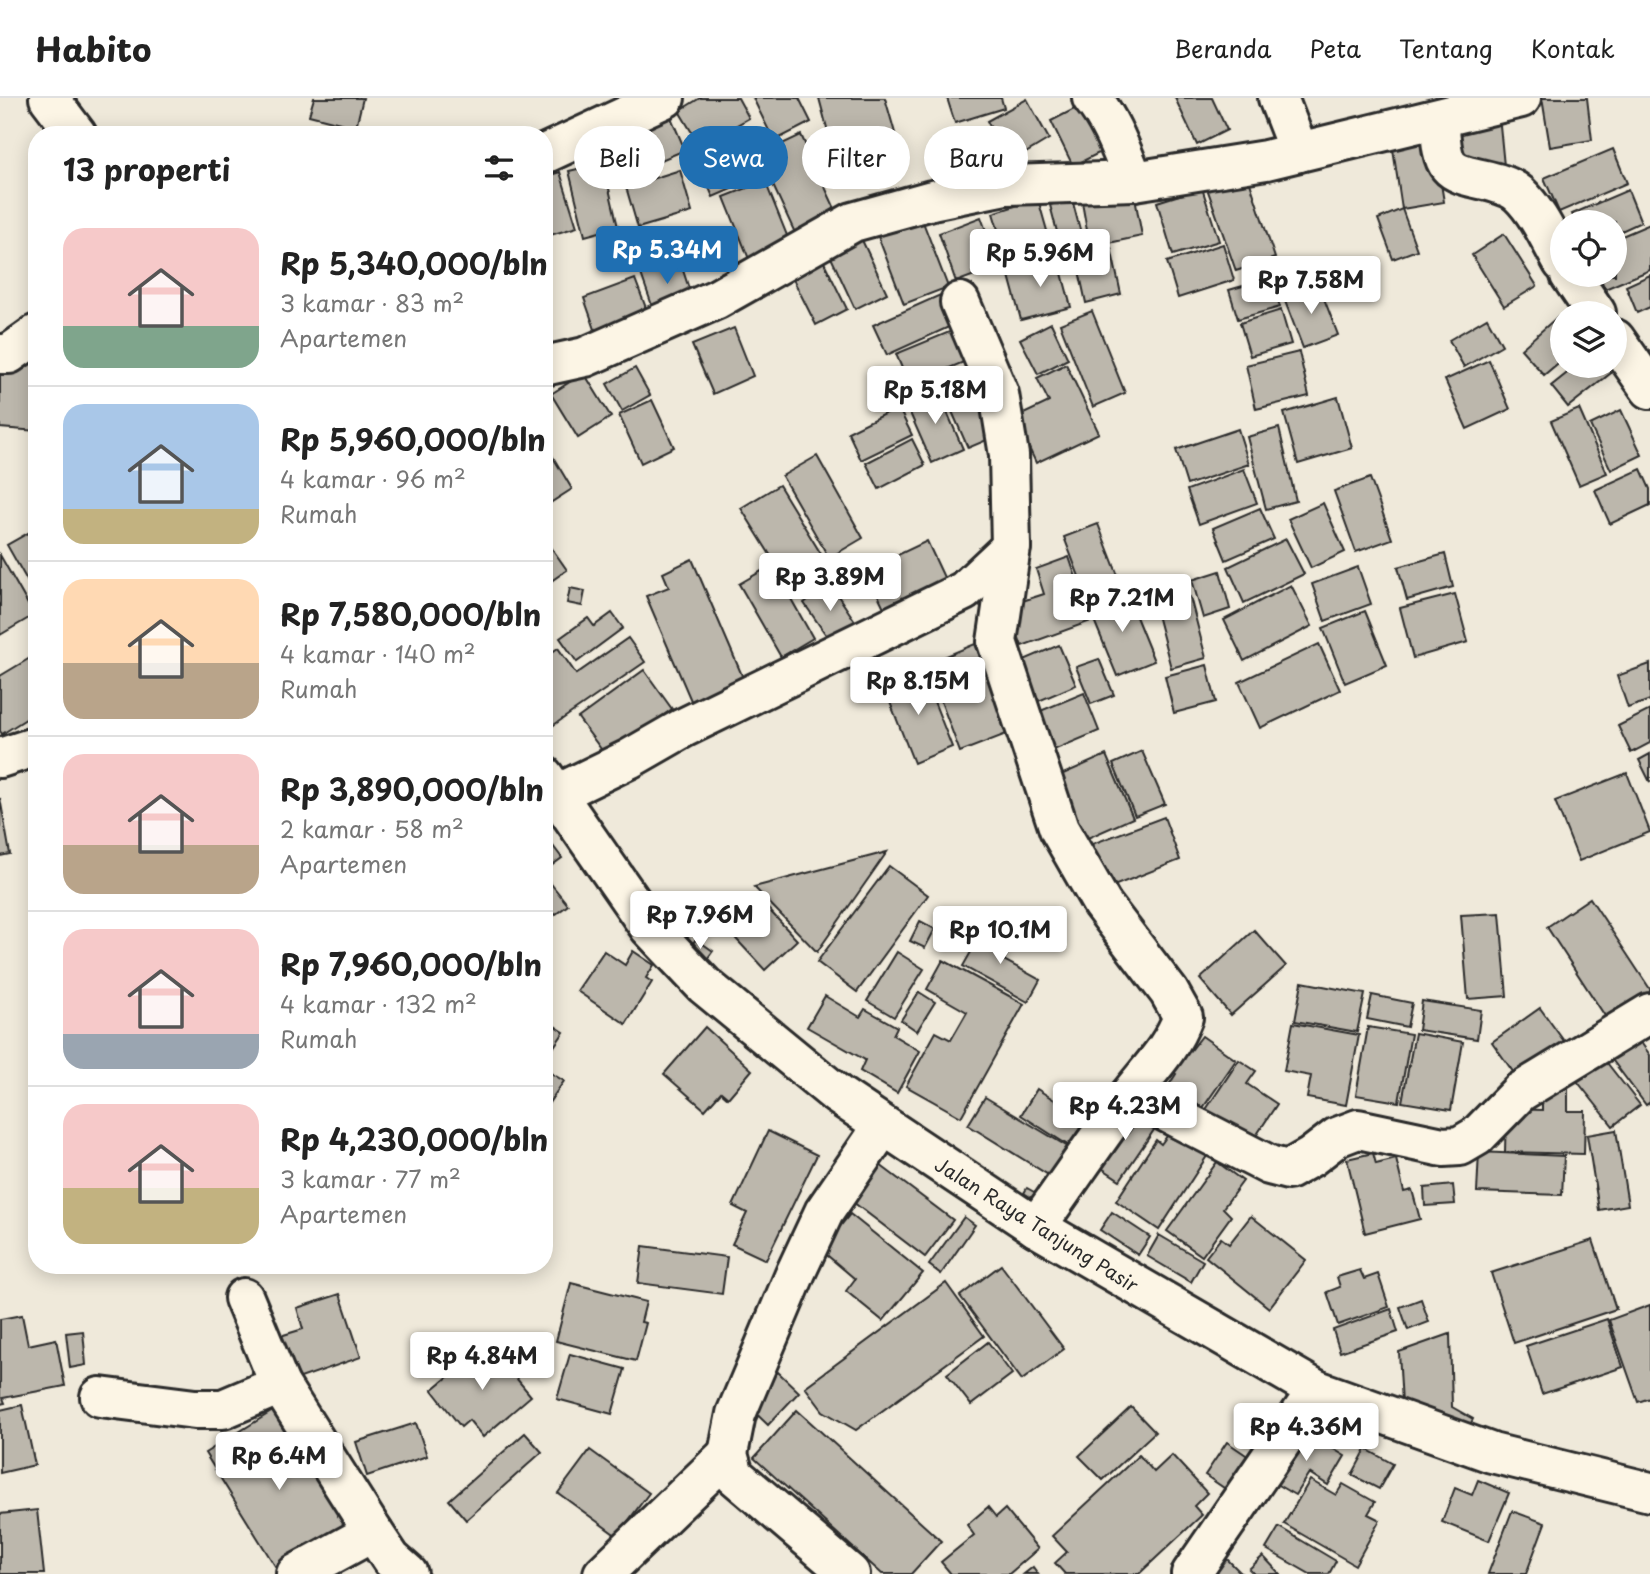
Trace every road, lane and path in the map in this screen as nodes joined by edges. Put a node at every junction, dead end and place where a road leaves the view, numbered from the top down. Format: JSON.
{"nodes":[{"id":1,"x":49,"y":98,"type":"edge"},
{"id":2,"x":664,"y":98,"type":"edge"},
{"id":3,"x":1092,"y":98,"type":"edge"},
{"id":4,"x":1278,"y":98,"type":"edge"},
{"id":5,"x":1521,"y":98,"type":"edge"},
{"id":6,"x":1439,"y":119,"type":"junction"},
{"id":7,"x":70,"y":126,"type":"edge"},
{"id":8,"x":553,"y":150,"type":"edge"},
{"id":9,"x":1299,"y":152,"type":"junction"},
{"id":10,"x":1134,"y":181,"type":"junction"},
{"id":11,"x":1550,"y":240,"type":"edge"},
{"id":12,"x":960,"y":302,"type":"dead end"},
{"id":13,"x":28,"y":340,"type":"edge"},
{"id":14,"x":0,"y":354,"type":"edge"},
{"id":15,"x":1627,"y":356,"type":"edge"},
{"id":16,"x":553,"y":364,"type":"edge"},
{"id":17,"x":1650,"y":389,"type":"edge"},
{"id":18,"x":1011,"y":547,"type":"junction"},
{"id":19,"x":28,"y":749,"type":"edge"},
{"id":20,"x":0,"y":758,"type":"edge"},
{"id":21,"x":553,"y":784,"type":"edge"},
{"id":22,"x":553,"y":789,"type":"edge"},
{"id":23,"x":1650,"y":1013,"type":"edge"},
{"id":24,"x":1131,"y":1094,"type":"junction"},
{"id":25,"x":883,"y":1126,"type":"junction"},
{"id":26,"x":1036,"y":1227,"type":"junction"},
{"id":27,"x":244,"y":1298,"type":"dead end"},
{"id":28,"x":280,"y":1385,"type":"junction"},
{"id":29,"x":1317,"y":1390,"type":"junction"},
{"id":30,"x":100,"y":1397,"type":"dead end"},
{"id":31,"x":727,"y":1454,"type":"junction"},
{"id":32,"x":1650,"y":1492,"type":"edge"},
{"id":33,"x":373,"y":1532,"type":"junction"},
{"id":34,"x":296,"y":1574,"type":"edge"},
{"id":35,"x":408,"y":1574,"type":"edge"},
{"id":36,"x":603,"y":1574,"type":"edge"},
{"id":37,"x":850,"y":1574,"type":"edge"},
{"id":38,"x":1191,"y":1574,"type":"edge"}],
"edges":[{"from":1,"to":7,"type":"street"},
{"from":2,"to":8,"type":"street"},
{"from":3,"to":10,"type":"street"},
{"from":4,"to":9,"type":"street"},
{"from":5,"to":6,"type":"street"},
{"from":6,"to":9,"type":"street"},
{"from":6,"to":11,"type":"street"},
{"from":9,"to":10,"type":"street"},
{"from":10,"to":16,"type":"street"},
{"from":12,"to":18,"type":"street"},
{"from":13,"to":14,"type":"street"},
{"from":15,"to":17,"type":"street"},
{"from":18,"to":21,"type":"street"},
{"from":18,"to":24,"type":"street"},
{"from":19,"to":20,"type":"street"},
{"from":22,"to":25,"type":"street","name":"Jalan Raya Tanjung Pasir"},
{"from":23,"to":24,"type":"street"},
{"from":24,"to":26,"type":"street"},
{"from":25,"to":26,"type":"street","name":"Jalan Raya Tanjung Pasir"},
{"from":25,"to":31,"type":"street"},
{"from":26,"to":29,"type":"street","name":"Jalan Raya Tanjung Pasir"},
{"from":27,"to":28,"type":"street"},
{"from":28,"to":30,"type":"street"},
{"from":28,"to":33,"type":"street"},
{"from":29,"to":32,"type":"street","name":"Jalan Raya Tanjung Pasir"},
{"from":29,"to":38,"type":"street"},
{"from":31,"to":36,"type":"street"},
{"from":31,"to":37,"type":"street"},
{"from":33,"to":34,"type":"street"},
{"from":33,"to":35,"type":"street"}]}
